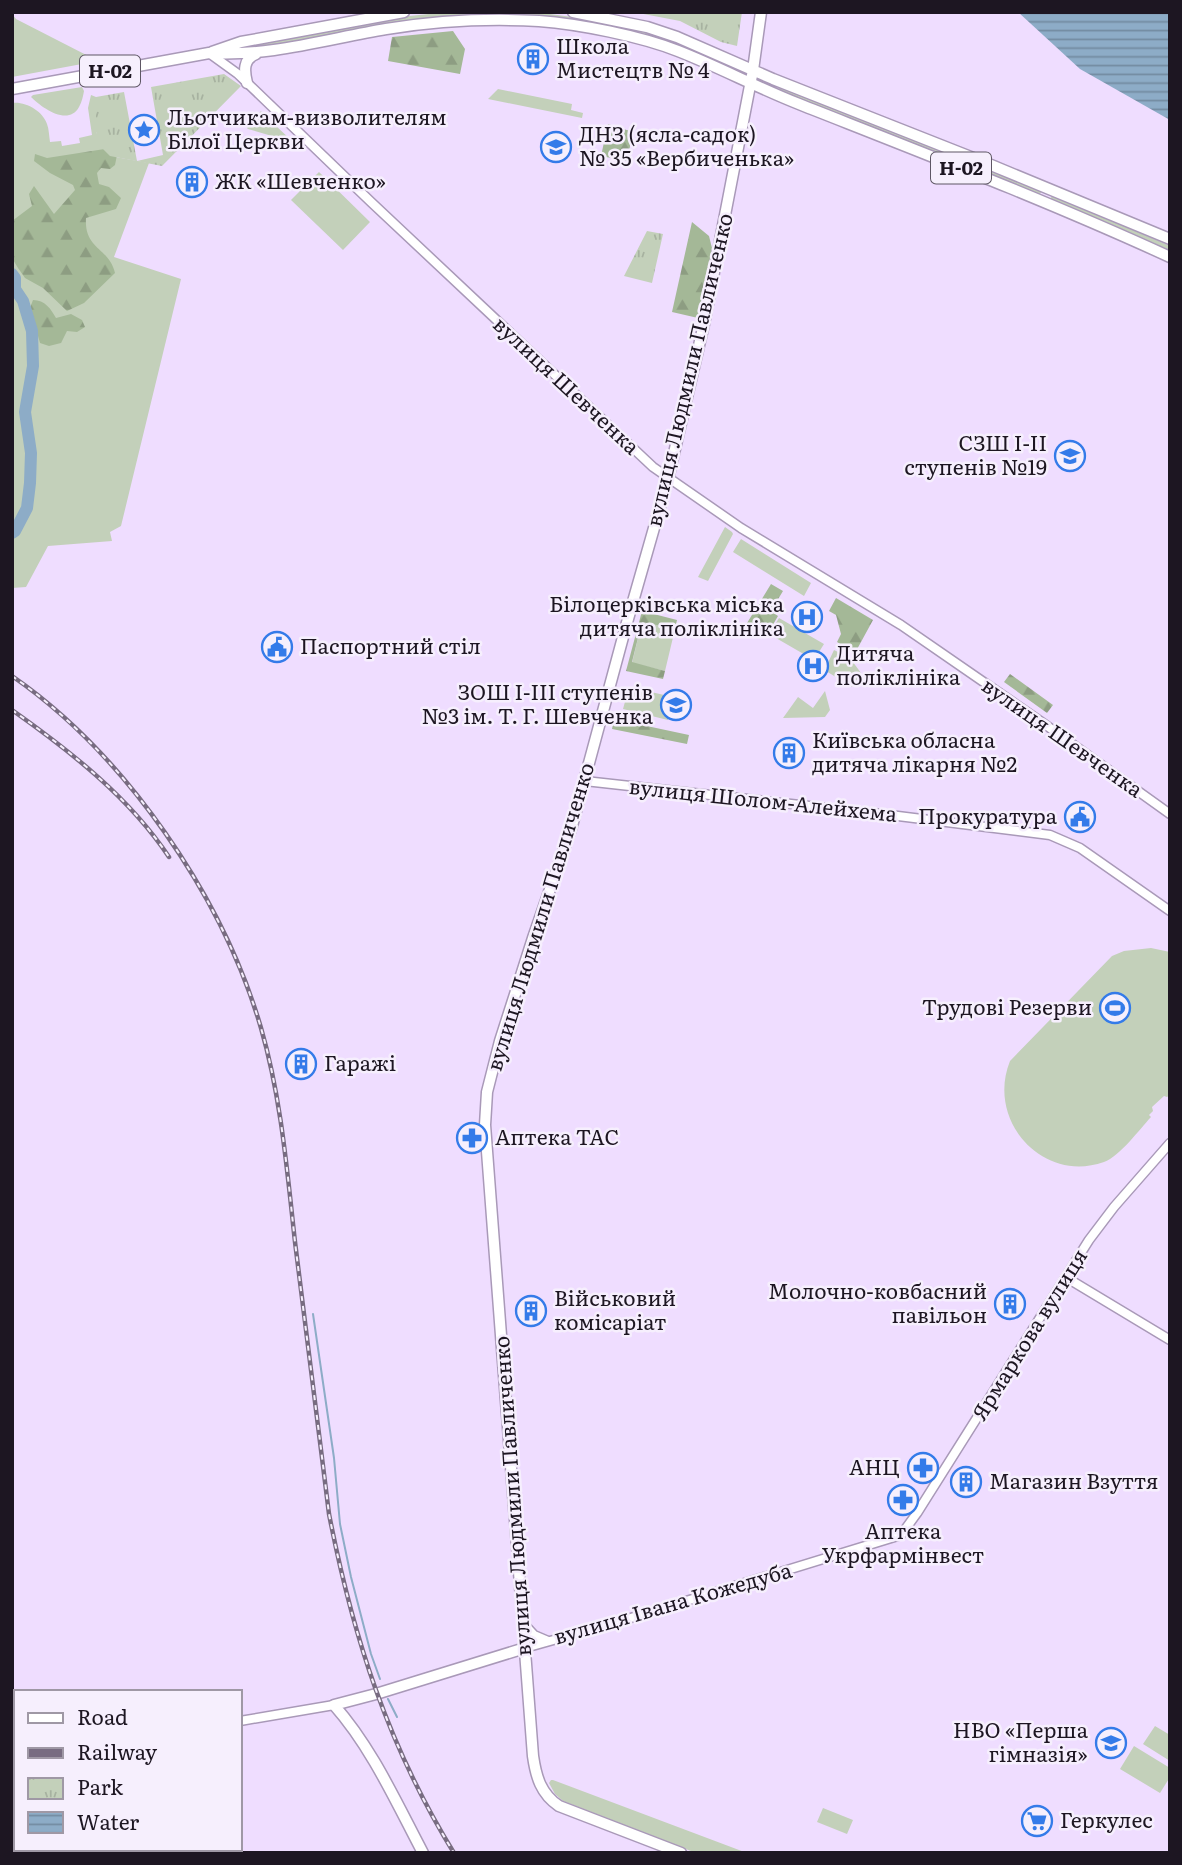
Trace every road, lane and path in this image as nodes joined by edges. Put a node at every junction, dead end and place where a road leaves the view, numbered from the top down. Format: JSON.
{"nodes":[{"id":1,"x":404,"y":12,"type":"edge"},
{"id":2,"x":573,"y":12,"type":"edge"},
{"id":3,"x":761,"y":12,"type":"edge"},
{"id":4,"x":261,"y":52,"type":"junction"},
{"id":5,"x":209,"y":53,"type":"junction"},
{"id":6,"x":753,"y":70,"type":"junction"},
{"id":7,"x":247,"y":83,"type":"junction"},
{"id":8,"x":750,"y":84,"type":"junction"},
{"id":9,"x":12,"y":89,"type":"edge"},
{"id":10,"x":1170,"y":239,"type":"edge"},
{"id":11,"x":1170,"y":257,"type":"edge"},
{"id":12,"x":668,"y":479,"type":"junction"},
{"id":13,"x":589,"y":766,"type":"junction"},
{"id":14,"x":585,"y":781,"type":"junction"},
{"id":15,"x":602,"y":783,"type":"junction"},
{"id":16,"x":580,"y":795,"type":"junction"},
{"id":17,"x":1170,"y":814,"type":"edge"},
{"id":18,"x":1170,"y":911,"type":"edge"},
{"id":19,"x":1170,"y":1143,"type":"edge"},
{"id":20,"x":1067,"y":1278,"type":"junction"},
{"id":21,"x":1170,"y":1340,"type":"edge"},
{"id":22,"x":901,"y":1535,"type":"joint"},
{"id":23,"x":524,"y":1628,"type":"junction"},
{"id":24,"x":544,"y":1642,"type":"junction"},
{"id":25,"x":525,"y":1648,"type":"junction"},
{"id":26,"x":507,"y":1653,"type":"junction"},
{"id":27,"x":527,"y":1669,"type":"junction"},
{"id":28,"x":334,"y":1705,"type":"junction"},
{"id":29,"x":242,"y":1721,"type":"edge"},
{"id":30,"x":423,"y":1853,"type":"edge"},
{"id":31,"x":681,"y":1853,"type":"edge"}],
"edges":[{"from":1,"to":5,"type":"main road","number":"Н-02"},
{"from":2,"to":6,"type":"main road","number":"Н-02"},
{"from":3,"to":6,"type":"main road","name":"вулиця Людмили Павличенко"},
{"from":4,"to":5,"type":"main road","number":"Н-02"},
{"from":4,"to":7,"type":"main road"},
{"from":4,"to":8,"type":"main road","number":"Н-02"},
{"from":5,"to":7,"type":"street","name":"вулиця Шевченка"},
{"from":5,"to":9,"type":"main road","number":"Н-02"},
{"from":6,"to":8,"type":"main road","name":"вулиця Людмили Павличенко"},
{"from":6,"to":10,"type":"main road","number":"Н-02"},
{"from":7,"to":12,"type":"street","name":"вулиця Шевченка"},
{"from":8,"to":11,"type":"main road","number":"Н-02"},
{"from":8,"to":12,"type":"main road","name":"вулиця Людмили Павличенко"},
{"from":12,"to":13,"type":"main road","name":"вулиця Людмили Павличенко"},
{"from":12,"to":17,"type":"street","name":"вулиця Шевченка"},
{"from":13,"to":14,"type":"main road","name":"вулиця Людмили Павличенко"},
{"from":13,"to":15,"type":"street"},
{"from":14,"to":15,"type":"street","name":"вулиця Шолом-Алейхема"},
{"from":14,"to":16,"type":"main road","name":"вулиця Людмили Павличенко"},
{"from":15,"to":16,"type":"street"},
{"from":15,"to":18,"type":"street","name":"вулиця Шолом-Алейхема"},
{"from":16,"to":23,"type":"main road","name":"вулиця Людмили Павличенко"},
{"from":19,"to":20,"type":"street","name":"Ярмаркова вулиця"},
{"from":20,"to":21,"type":"street"},
{"from":20,"to":22,"type":"street","name":"Ярмаркова вулиця"},
{"from":22,"to":24,"type":"street","name":"вулиця Івана Кожедуба"},
{"from":23,"to":24,"type":"street"},
{"from":23,"to":25,"type":"main road","name":"вулиця Людмили Павличенко"},
{"from":23,"to":26,"type":"main road"},
{"from":24,"to":25,"type":"street","name":"вулиця Івана Кожедуба"},
{"from":24,"to":27,"type":"street"},
{"from":25,"to":26,"type":"main road","name":"вулиця Івана Кожедуба"},
{"from":25,"to":27,"type":"main road","name":"вулиця Людмили Павличенко"},
{"from":26,"to":27,"type":"main road"},
{"from":26,"to":28,"type":"main road","name":"вулиця Івана Кожедуба"},
{"from":27,"to":31,"type":"main road","name":"вулиця Людмили Павличенко"},
{"from":28,"to":29,"type":"street","name":"вулиця Івана Кожедуба"},
{"from":28,"to":30,"type":"main road"}]}
